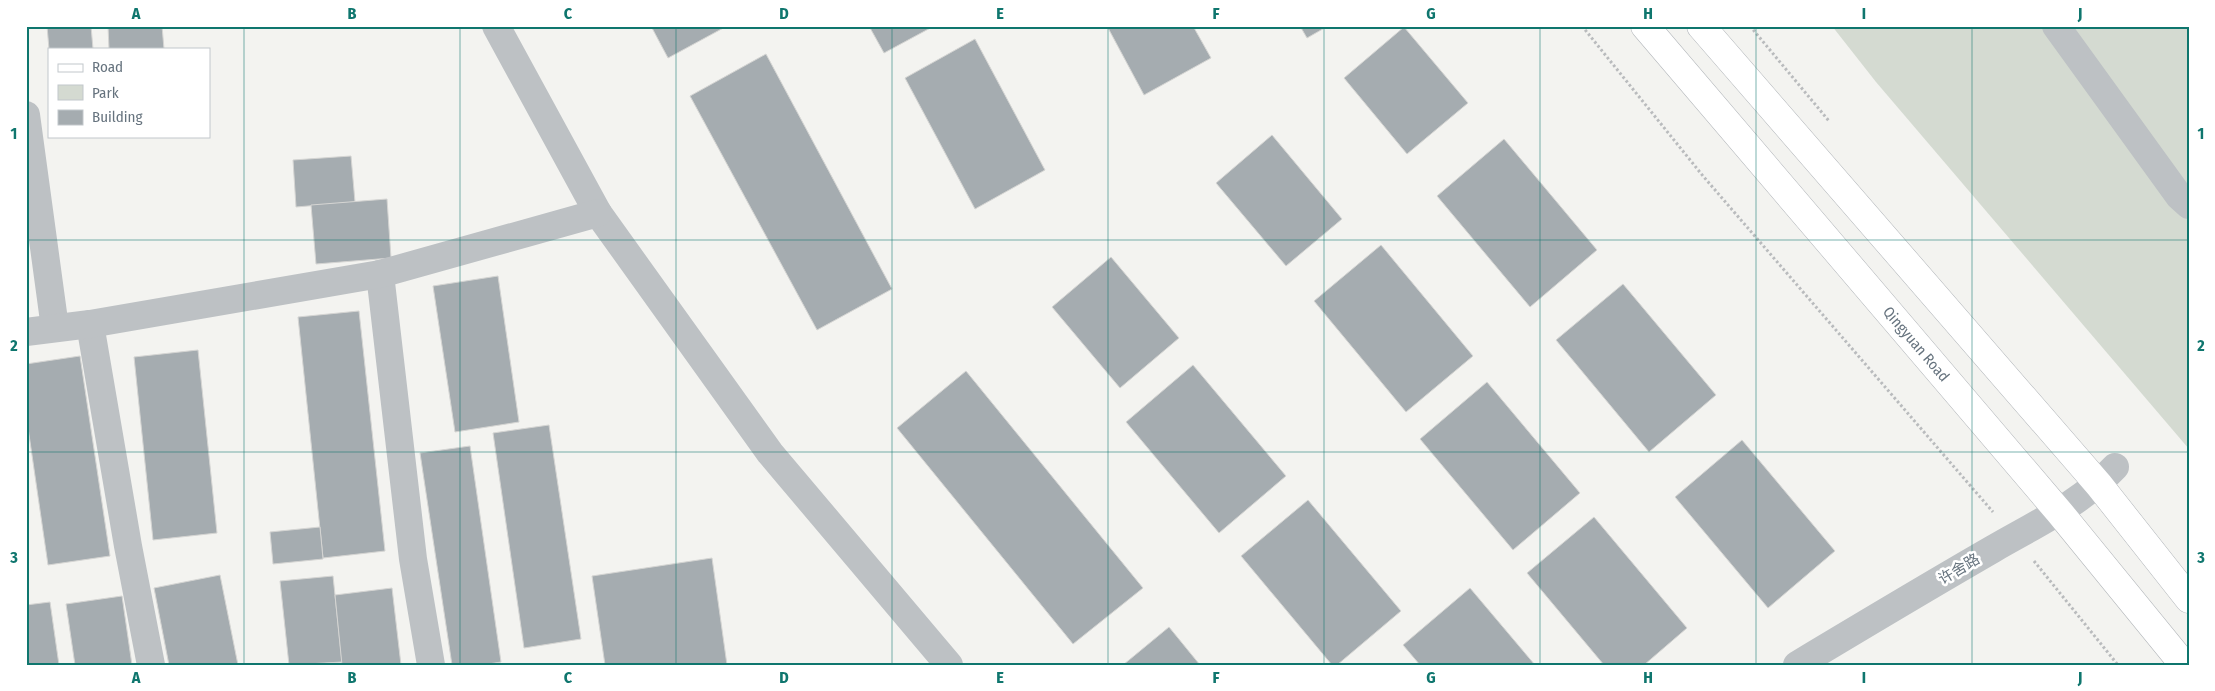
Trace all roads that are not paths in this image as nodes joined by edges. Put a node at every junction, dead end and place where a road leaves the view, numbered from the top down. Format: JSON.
{"nodes":[{"id":1,"x":496,"y":26,"type":"edge"},
{"id":2,"x":1645,"y":26,"type":"edge"},
{"id":3,"x":1701,"y":26,"type":"edge"},
{"id":4,"x":2056,"y":26,"type":"edge"},
{"id":5,"x":26,"y":115,"type":"edge"},
{"id":6,"x":2189,"y":205,"type":"edge"},
{"id":7,"x":598,"y":213,"type":"junction"},
{"id":8,"x":380,"y":274,"type":"junction"},
{"id":9,"x":90,"y":324,"type":"junction"},
{"id":10,"x":55,"y":328,"type":"junction"},
{"id":11,"x":26,"y":332,"type":"edge"},
{"id":12,"x":2107,"y":476,"type":"junction"},
{"id":13,"x":2060,"y":512,"type":"junction"},
{"id":14,"x":2189,"y":599,"type":"edge"},
{"id":15,"x":151,"y":665,"type":"edge"},
{"id":16,"x":431,"y":665,"type":"edge"},
{"id":17,"x":950,"y":665,"type":"edge"},
{"id":18,"x":1797,"y":665,"type":"edge"},
{"id":19,"x":2184,"y":665,"type":"edge"}],
"edges":[{"from":1,"to":7,"type":"street"},
{"from":2,"to":13,"type":"street","name":"Qingyuan Road"},
{"from":3,"to":12,"type":"street"},
{"from":4,"to":6,"type":"street"},
{"from":5,"to":10,"type":"street"},
{"from":7,"to":8,"type":"street"},
{"from":7,"to":17,"type":"street"},
{"from":8,"to":9,"type":"street"},
{"from":8,"to":16,"type":"street"},
{"from":9,"to":10,"type":"street"},
{"from":9,"to":15,"type":"street"},
{"from":10,"to":11,"type":"street"},
{"from":12,"to":13,"type":"street","name":"许舍路"},
{"from":12,"to":14,"type":"street"},
{"from":13,"to":18,"type":"street","name":"许舍路"},
{"from":13,"to":19,"type":"street","name":"Qingyuan Road"}]}
